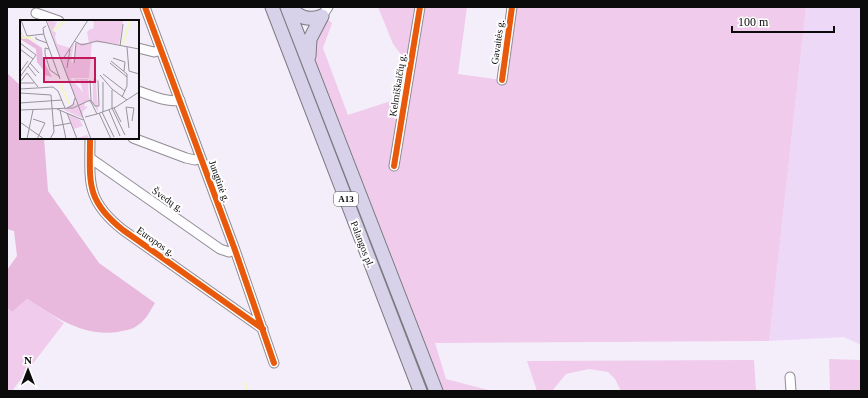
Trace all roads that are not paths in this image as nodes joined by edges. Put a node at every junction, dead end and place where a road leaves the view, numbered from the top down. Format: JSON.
{"nodes":[{"id":1,"x":145,"y":7,"type":"edge"},
{"id":2,"x":272,"y":7,"type":"edge"},
{"id":3,"x":289,"y":7,"type":"edge"},
{"id":4,"x":420,"y":7,"type":"edge"},
{"id":5,"x":512,"y":7,"type":"edge"},
{"id":6,"x":325,"y":12,"type":"edge"},
{"id":7,"x":37,"y":14,"type":"edge"},
{"id":8,"x":56,"y":20,"type":"edge"},
{"id":9,"x":139,"y":48,"type":"edge"},
{"id":10,"x":161,"y":50,"type":"junction"},
{"id":11,"x":309,"y":62,"type":"junction"},
{"id":12,"x":502,"y":80,"type":"dead end"},
{"id":13,"x":139,"y":91,"type":"edge"},
{"id":14,"x":180,"y":100,"type":"junction"},
{"id":15,"x":90,"y":139,"type":"edge"},
{"id":16,"x":136,"y":139,"type":"edge"},
{"id":17,"x":90,"y":158,"type":"junction"},
{"id":18,"x":201,"y":158,"type":"junction"},
{"id":19,"x":394,"y":166,"type":"dead end"},
{"id":20,"x":235,"y":250,"type":"junction"},
{"id":21,"x":263,"y":329,"type":"junction"},
{"id":22,"x":274,"y":363,"type":"dead end"},
{"id":23,"x":790,"y":377,"type":"dead end"},
{"id":24,"x":420,"y":391,"type":"edge"},
{"id":25,"x":436,"y":391,"type":"edge"},
{"id":26,"x":791,"y":391,"type":"edge"}],
"edges":[{"from":1,"to":10,"type":"street","name":"Jungtinė g."},
{"from":2,"to":24,"type":"highway","name":"Palangos pl.","number":"A13"},
{"from":3,"to":6,"type":"highway"},
{"from":3,"to":11,"type":"highway","name":"Palangos pl.","number":"A13"},
{"from":4,"to":19,"type":"street","name":"Kelmiškaičių g."},
{"from":5,"to":12,"type":"street","name":"Gavaitės g."},
{"from":6,"to":11,"type":"highway"},
{"from":7,"to":8,"type":"street"},
{"from":9,"to":10,"type":"street"},
{"from":10,"to":14,"type":"street","name":"Jungtinė g."},
{"from":11,"to":25,"type":"highway","name":"Palangos pl.","number":"A13"},
{"from":13,"to":14,"type":"street"},
{"from":14,"to":18,"type":"street","name":"Jungtinė g."},
{"from":15,"to":17,"type":"street","name":"Europos g."},
{"from":16,"to":18,"type":"street"},
{"from":17,"to":20,"type":"street","name":"Švedų g."},
{"from":17,"to":21,"type":"street","name":"Europos g."},
{"from":18,"to":20,"type":"street","name":"Jungtinė g."},
{"from":20,"to":21,"type":"street","name":"Jungtinė g."},
{"from":21,"to":22,"type":"street","name":"Jungtinė g."},
{"from":23,"to":26,"type":"street"}]}
